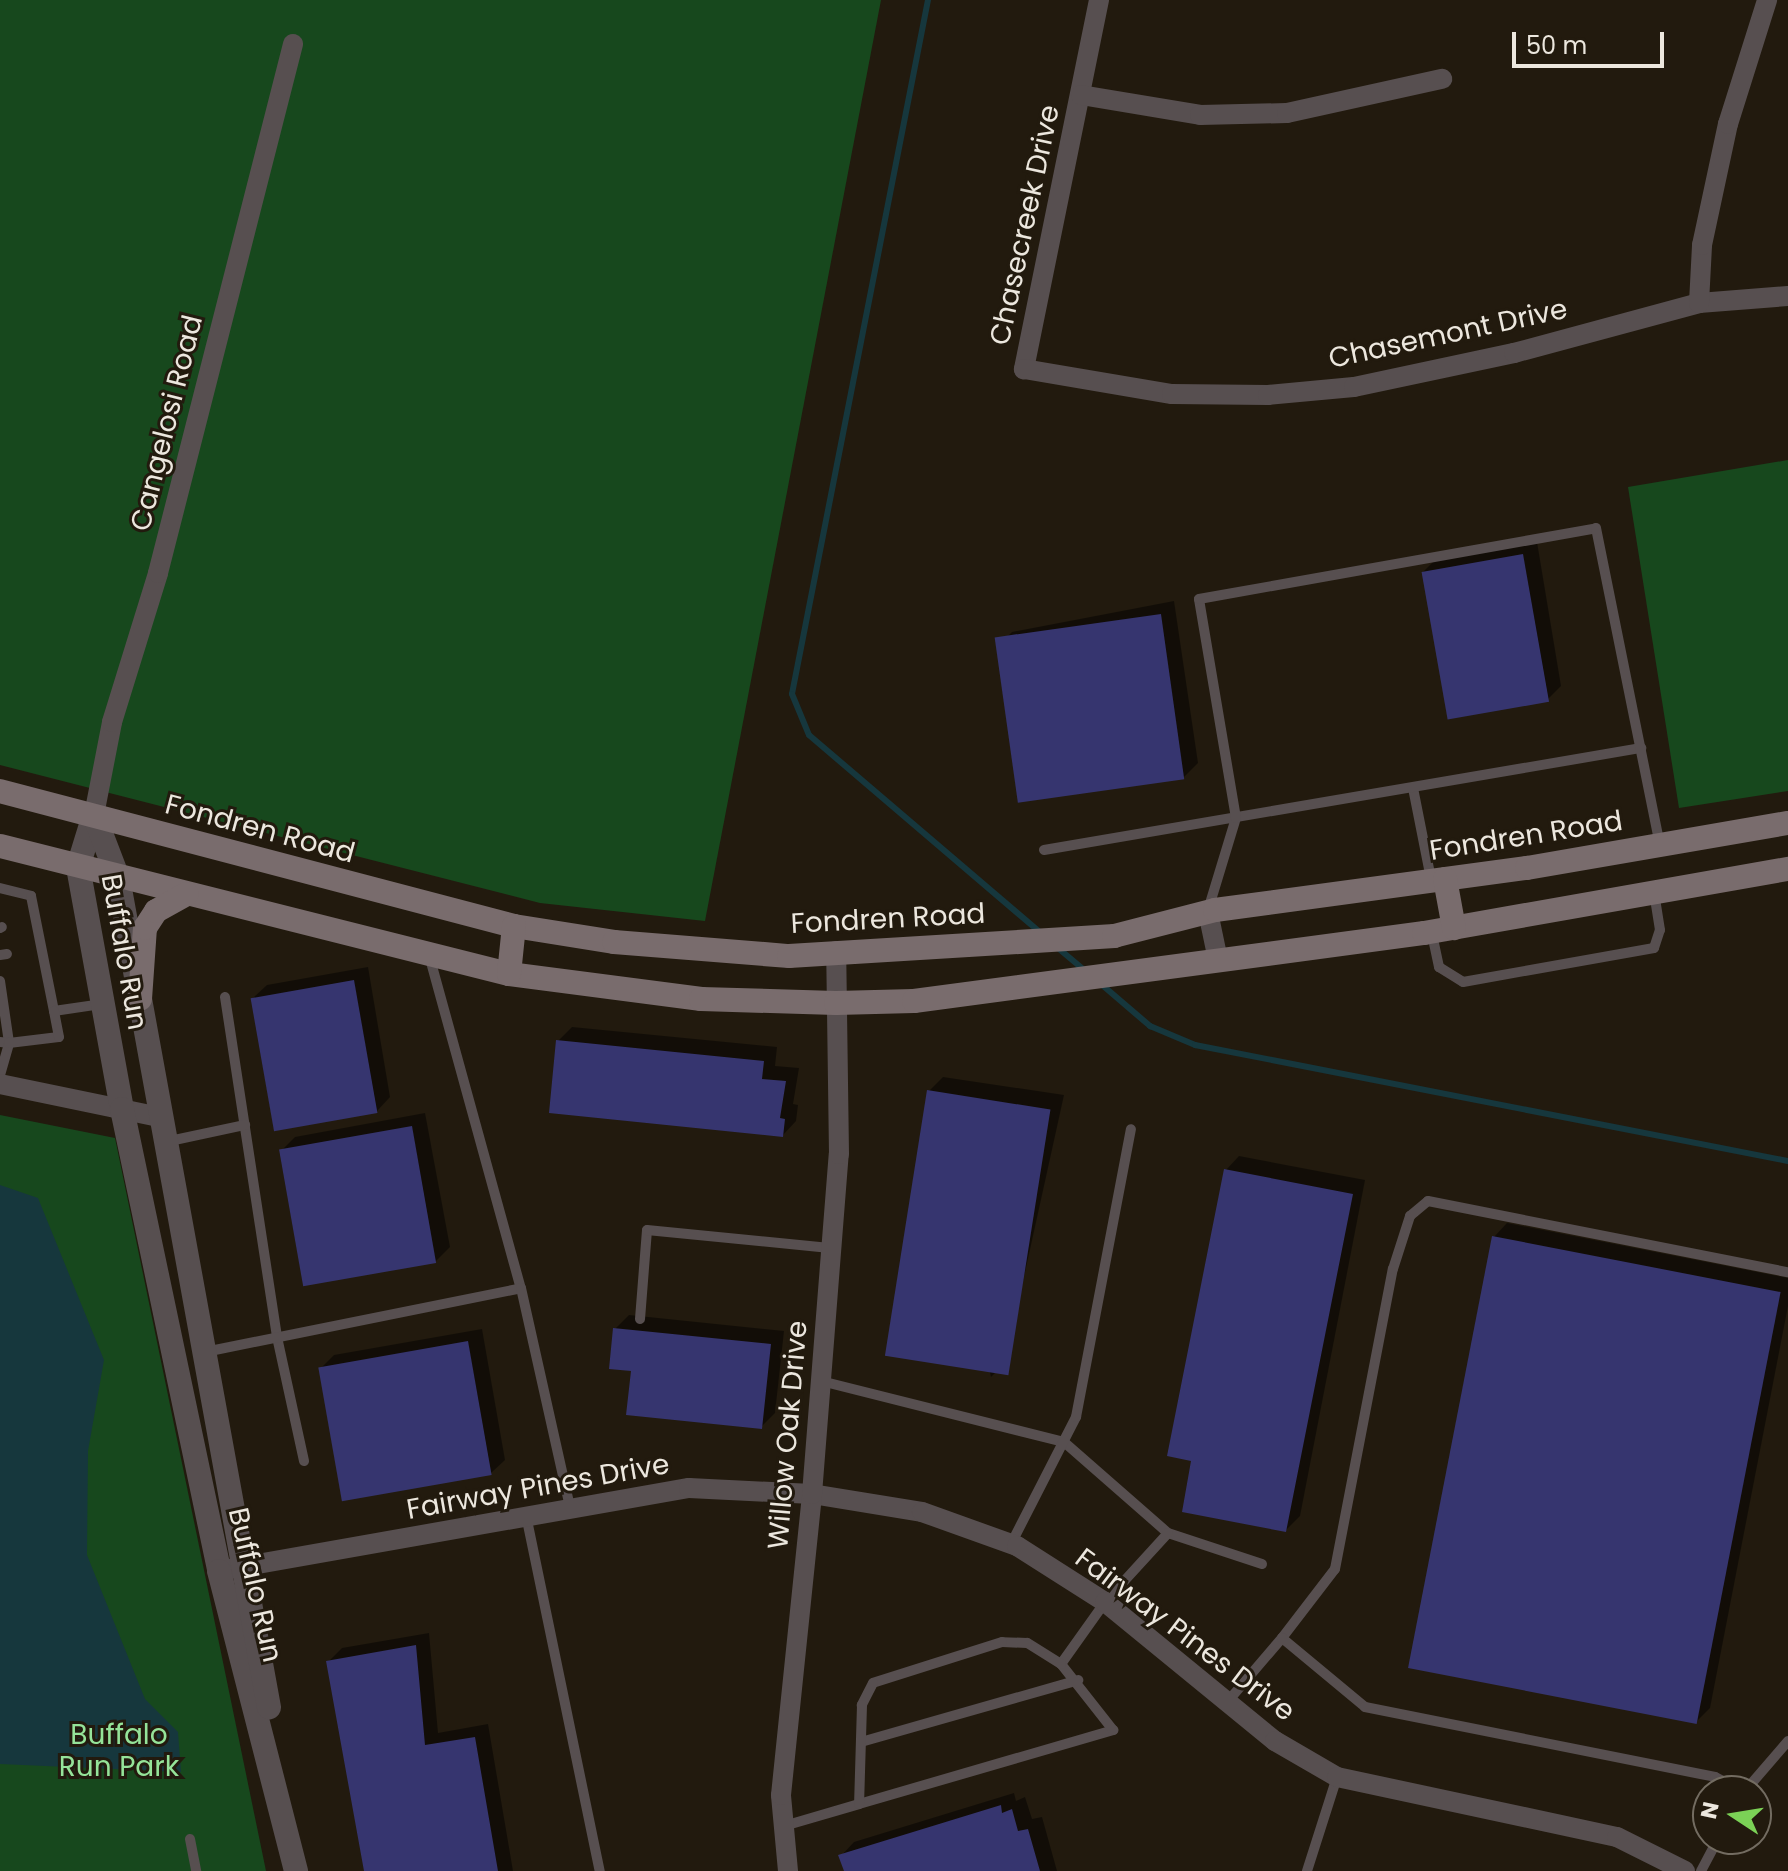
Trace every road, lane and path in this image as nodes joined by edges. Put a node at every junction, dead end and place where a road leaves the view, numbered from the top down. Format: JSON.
{"nodes":[{"id":1,"x":1099,"y":0,"type":"edge"},
{"id":2,"x":1767,"y":0,"type":"edge"},
{"id":3,"x":293,"y":44,"type":"dead end"},
{"id":4,"x":1442,"y":79,"type":"dead end"},
{"id":5,"x":1081,"y":95,"type":"junction"},
{"id":6,"x":1788,"y":296,"type":"edge"},
{"id":7,"x":1699,"y":303,"type":"junction"},
{"id":8,"x":1117,"y":385,"type":"joint"},
{"id":9,"x":1641,"y":748,"type":"junction"},
{"id":10,"x":1413,"y":788,"type":"junction"},
{"id":11,"x":0,"y":791,"type":"edge"},
{"id":12,"x":94,"y":815,"type":"junction"},
{"id":13,"x":1236,"y":818,"type":"junction"},
{"id":14,"x":1788,"y":823,"type":"edge"},
{"id":15,"x":1669,"y":844,"type":"junction"},
{"id":16,"x":0,"y":846,"type":"edge"},
{"id":17,"x":1044,"y":850,"type":"dead end"},
{"id":18,"x":78,"y":867,"type":"junction"},
{"id":19,"x":1788,"y":869,"type":"edge"},
{"id":20,"x":118,"y":878,"type":"junction"},
{"id":21,"x":1438,"y":880,"type":"junction"},
{"id":22,"x":1687,"y":886,"type":"junction"},
{"id":23,"x":0,"y":888,"type":"edge"},
{"id":24,"x":1654,"y":892,"type":"junction"},
{"id":25,"x":187,"y":894,"type":"junction"},
{"id":26,"x":1208,"y":912,"type":"junction"},
{"id":27,"x":514,"y":926,"type":"junction"},
{"id":28,"x":1442,"y":930,"type":"junction"},
{"id":29,"x":836,"y":951,"type":"junction"},
{"id":30,"x":429,"y":955,"type":"junction"},
{"id":31,"x":1218,"y":960,"type":"junction"},
{"id":32,"x":509,"y":974,"type":"junction"},
{"id":33,"x":4,"y":979,"type":"edge"},
{"id":34,"x":225,"y":997,"type":"dead end"},
{"id":35,"x":140,"y":999,"type":"junction"},
{"id":36,"x":836,"y":1003,"type":"junction"},
{"id":37,"x":102,"y":1004,"type":"junction"},
{"id":38,"x":54,"y":1011,"type":"junction"},
{"id":39,"x":4,"y":1042,"type":"edge"},
{"id":40,"x":0,"y":1075,"type":"edge"},
{"id":41,"x":0,"y":1084,"type":"edge"},
{"id":42,"x":122,"y":1109,"type":"junction"},
{"id":43,"x":159,"y":1117,"type":"junction"},
{"id":44,"x":245,"y":1125,"type":"junction"},
{"id":45,"x":1131,"y":1129,"type":"dead end"},
{"id":46,"x":163,"y":1142,"type":"junction"},
{"id":47,"x":832,"y":1248,"type":"junction"},
{"id":48,"x":1788,"y":1272,"type":"edge"},
{"id":49,"x":521,"y":1288,"type":"junction"},
{"id":50,"x":640,"y":1319,"type":"dead end"},
{"id":51,"x":277,"y":1337,"type":"junction"},
{"id":52,"x":203,"y":1353,"type":"junction"},
{"id":53,"x":821,"y":1381,"type":"junction"},
{"id":54,"x":1064,"y":1442,"type":"junction"},
{"id":55,"x":304,"y":1461,"type":"dead end"},
{"id":56,"x":812,"y":1494,"type":"junction"},
{"id":57,"x":571,"y":1512,"type":"junction"},
{"id":58,"x":527,"y":1520,"type":"junction"},
{"id":59,"x":1168,"y":1533,"type":"junction"},
{"id":60,"x":1011,"y":1544,"type":"junction"},
{"id":61,"x":1262,"y":1564,"type":"dead end"},
{"id":62,"x":244,"y":1566,"type":"junction"},
{"id":63,"x":219,"y":1571,"type":"junction"},
{"id":64,"x":1105,"y":1602,"type":"junction"},
{"id":65,"x":1282,"y":1638,"type":"junction"},
{"id":66,"x":1061,"y":1664,"type":"junction"},
{"id":67,"x":1078,"y":1680,"type":"junction"},
{"id":68,"x":1229,"y":1700,"type":"junction"},
{"id":69,"x":1788,"y":1741,"type":"edge"},
{"id":70,"x":861,"y":1742,"type":"junction"},
{"id":71,"x":1705,"y":1775,"type":"edge"},
{"id":72,"x":1758,"y":1775,"type":"edge"},
{"id":73,"x":1337,"y":1777,"type":"junction"},
{"id":74,"x":859,"y":1804,"type":"junction"},
{"id":75,"x":784,"y":1826,"type":"junction"},
{"id":76,"x":190,"y":1839,"type":"dead end"},
{"id":77,"x":785,"y":1870,"type":"edge"},
{"id":78,"x":196,"y":1871,"type":"edge"},
{"id":79,"x":298,"y":1871,"type":"edge"},
{"id":80,"x":600,"y":1871,"type":"edge"},
{"id":81,"x":1307,"y":1871,"type":"edge"},
{"id":82,"x":1685,"y":1871,"type":"edge"}],
"edges":[{"from":1,"to":5,"type":"street","name":"Chasecreek Drive"},
{"from":2,"to":7,"type":"street"},
{"from":3,"to":12,"type":"street","name":"Cangelosi Road"},
{"from":4,"to":5,"type":"street"},
{"from":5,"to":8,"type":"street","name":"Chasecreek Drive"},
{"from":6,"to":7,"type":"street","name":"Chasemont Drive"},
{"from":7,"to":8,"type":"street","name":"Chasemont Drive"},
{"from":9,"to":10,"type":"lane"},
{"from":9,"to":13,"type":"lane"},
{"from":9,"to":15,"type":"lane"},
{"from":10,"to":13,"type":"lane"},
{"from":10,"to":21,"type":"lane"},
{"from":11,"to":12,"type":"main road","name":"Fondren Road"},
{"from":12,"to":18,"type":"street","name":"Buffalo Run"},
{"from":12,"to":20,"type":"street","name":"Buffalo Run"},
{"from":12,"to":27,"type":"main road","name":"Fondren Road"},
{"from":13,"to":17,"type":"lane"},
{"from":13,"to":26,"type":"lane"},
{"from":14,"to":15,"type":"main road","name":"Fondren Road"},
{"from":15,"to":21,"type":"main road","name":"Fondren Road"},
{"from":15,"to":22,"type":"main road"},
{"from":16,"to":18,"type":"main road"},
{"from":18,"to":20,"type":"main road"},
{"from":18,"to":37,"type":"street","name":"Buffalo Run"},
{"from":19,"to":22,"type":"main road"},
{"from":20,"to":25,"type":"main road"},
{"from":20,"to":35,"type":"street","name":"Buffalo Run"},
{"from":21,"to":26,"type":"main road","name":"Fondren Road"},
{"from":21,"to":28,"type":"main road"},
{"from":22,"to":24,"type":"main road"},
{"from":23,"to":38,"type":"lane"},
{"from":24,"to":28,"type":"main road"},
{"from":24,"to":28,"type":"lane"},
{"from":25,"to":30,"type":"main road"},
{"from":25,"to":35,"type":"main road"},
{"from":26,"to":29,"type":"main road","name":"Fondren Road"},
{"from":26,"to":31,"type":"street"},
{"from":27,"to":29,"type":"main road","name":"Fondren Road"},
{"from":27,"to":32,"type":"main road"},
{"from":28,"to":31,"type":"main road"},
{"from":29,"to":36,"type":"street","name":"Willow Oak Drive"},
{"from":30,"to":32,"type":"main road"},
{"from":30,"to":49,"type":"lane"},
{"from":31,"to":36,"type":"main road"},
{"from":32,"to":36,"type":"main road"},
{"from":33,"to":39,"type":"lane"},
{"from":34,"to":44,"type":"lane"},
{"from":35,"to":43,"type":"street","name":"Buffalo Run"},
{"from":36,"to":47,"type":"street","name":"Willow Oak Drive"},
{"from":37,"to":38,"type":"lane"},
{"from":37,"to":42,"type":"street","name":"Buffalo Run"},
{"from":38,"to":39,"type":"lane"},
{"from":39,"to":40,"type":"lane"},
{"from":41,"to":42,"type":"street"},
{"from":42,"to":43,"type":"street"},
{"from":42,"to":63,"type":"street","name":"Buffalo Run"},
{"from":43,"to":46,"type":"street","name":"Buffalo Run"},
{"from":44,"to":46,"type":"lane"},
{"from":44,"to":51,"type":"lane"},
{"from":45,"to":54,"type":"lane"},
{"from":46,"to":52,"type":"street","name":"Buffalo Run"},
{"from":47,"to":50,"type":"lane"},
{"from":47,"to":53,"type":"street","name":"Willow Oak Drive"},
{"from":48,"to":65,"type":"lane"},
{"from":49,"to":51,"type":"lane"},
{"from":49,"to":57,"type":"lane"},
{"from":51,"to":52,"type":"lane"},
{"from":51,"to":55,"type":"lane"},
{"from":52,"to":62,"type":"street","name":"Buffalo Run"},
{"from":53,"to":54,"type":"lane"},
{"from":53,"to":56,"type":"street","name":"Willow Oak Drive"},
{"from":54,"to":59,"type":"lane"},
{"from":54,"to":60,"type":"lane"},
{"from":56,"to":57,"type":"street","name":"Fairway Pines Drive"},
{"from":56,"to":60,"type":"street","name":"Fairway Pines Drive"},
{"from":56,"to":75,"type":"street","name":"Willow Oak Drive"},
{"from":57,"to":58,"type":"street","name":"Fairway Pines Drive"},
{"from":58,"to":62,"type":"street","name":"Fairway Pines Drive"},
{"from":58,"to":80,"type":"lane"},
{"from":59,"to":61,"type":"lane"},
{"from":59,"to":64,"type":"lane"},
{"from":60,"to":64,"type":"street","name":"Fairway Pines Drive"},
{"from":62,"to":63,"type":"street","name":"Fairway Pines Drive"},
{"from":62,"to":79,"type":"street","name":"Buffalo Run"},
{"from":63,"to":79,"type":"street","name":"Buffalo Run"},
{"from":64,"to":66,"type":"lane"},
{"from":64,"to":68,"type":"street","name":"Fairway Pines Drive"},
{"from":65,"to":68,"type":"lane"},
{"from":65,"to":71,"type":"lane"},
{"from":66,"to":67,"type":"lane"},
{"from":66,"to":70,"type":"lane"},
{"from":67,"to":70,"type":"lane"},
{"from":67,"to":74,"type":"lane"},
{"from":68,"to":73,"type":"street","name":"Fairway Pines Drive"},
{"from":69,"to":72,"type":"lane"},
{"from":70,"to":74,"type":"lane"},
{"from":73,"to":81,"type":"lane"},
{"from":73,"to":82,"type":"street","name":"Fairway Pines Drive"},
{"from":74,"to":75,"type":"lane"},
{"from":75,"to":77,"type":"street","name":"Willow Oak Drive"},
{"from":76,"to":78,"type":"lane"}]}
